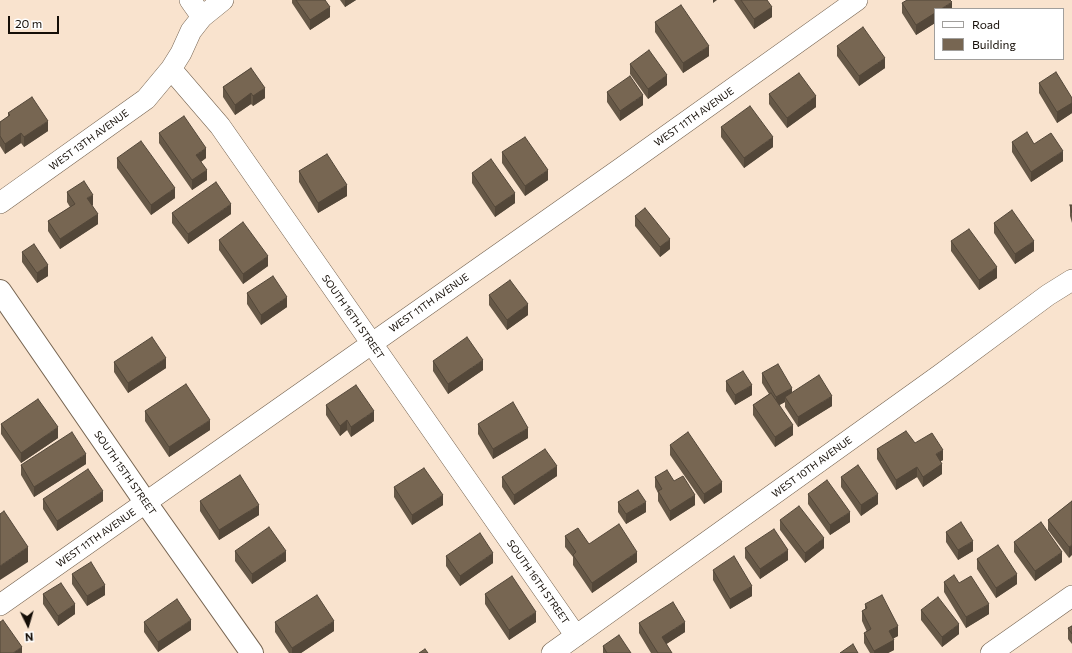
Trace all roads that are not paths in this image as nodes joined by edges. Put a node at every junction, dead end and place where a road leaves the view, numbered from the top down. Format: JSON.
{"nodes":[{"id":1,"x":190,"y":0,"type":"edge"},
{"id":2,"x":223,"y":0,"type":"edge"},
{"id":3,"x":857,"y":0,"type":"edge"},
{"id":4,"x":202,"y":17,"type":"junction"},
{"id":5,"x":171,"y":69,"type":"junction"},
{"id":6,"x":0,"y":203,"type":"edge"},
{"id":7,"x":1072,"y":280,"type":"edge"},
{"id":8,"x":0,"y":291,"type":"edge"},
{"id":9,"x":372,"y":344,"type":"junction"},
{"id":10,"x":146,"y":503,"type":"junction"},
{"id":11,"x":1072,"y":596,"type":"edge"},
{"id":12,"x":0,"y":605,"type":"edge"},
{"id":13,"x":576,"y":636,"type":"junction"},
{"id":14,"x":252,"y":653,"type":"edge"},
{"id":15,"x":552,"y":653,"type":"edge"},
{"id":16,"x":991,"y":653,"type":"edge"}],
"edges":[{"from":1,"to":4,"type":"street"},
{"from":2,"to":4,"type":"street"},
{"from":3,"to":9,"type":"street","name":"WEST 11TH AVENUE"},
{"from":4,"to":5,"type":"street"},
{"from":5,"to":6,"type":"street","name":"WEST 13TH AVENUE"},
{"from":5,"to":9,"type":"street","name":"SOUTH 16TH STREET"},
{"from":7,"to":13,"type":"street","name":"WEST 10TH AVENUE"},
{"from":8,"to":10,"type":"main road","name":"SOUTH 15TH STREET"},
{"from":9,"to":10,"type":"street","name":"WEST 11TH AVENUE"},
{"from":9,"to":13,"type":"street","name":"SOUTH 16TH STREET"},
{"from":10,"to":12,"type":"street","name":"WEST 11TH AVENUE"},
{"from":10,"to":14,"type":"main road","name":"SOUTH 15TH STREET"},
{"from":11,"to":16,"type":"street"},
{"from":13,"to":15,"type":"street","name":"WEST 10TH AVENUE"}]}
